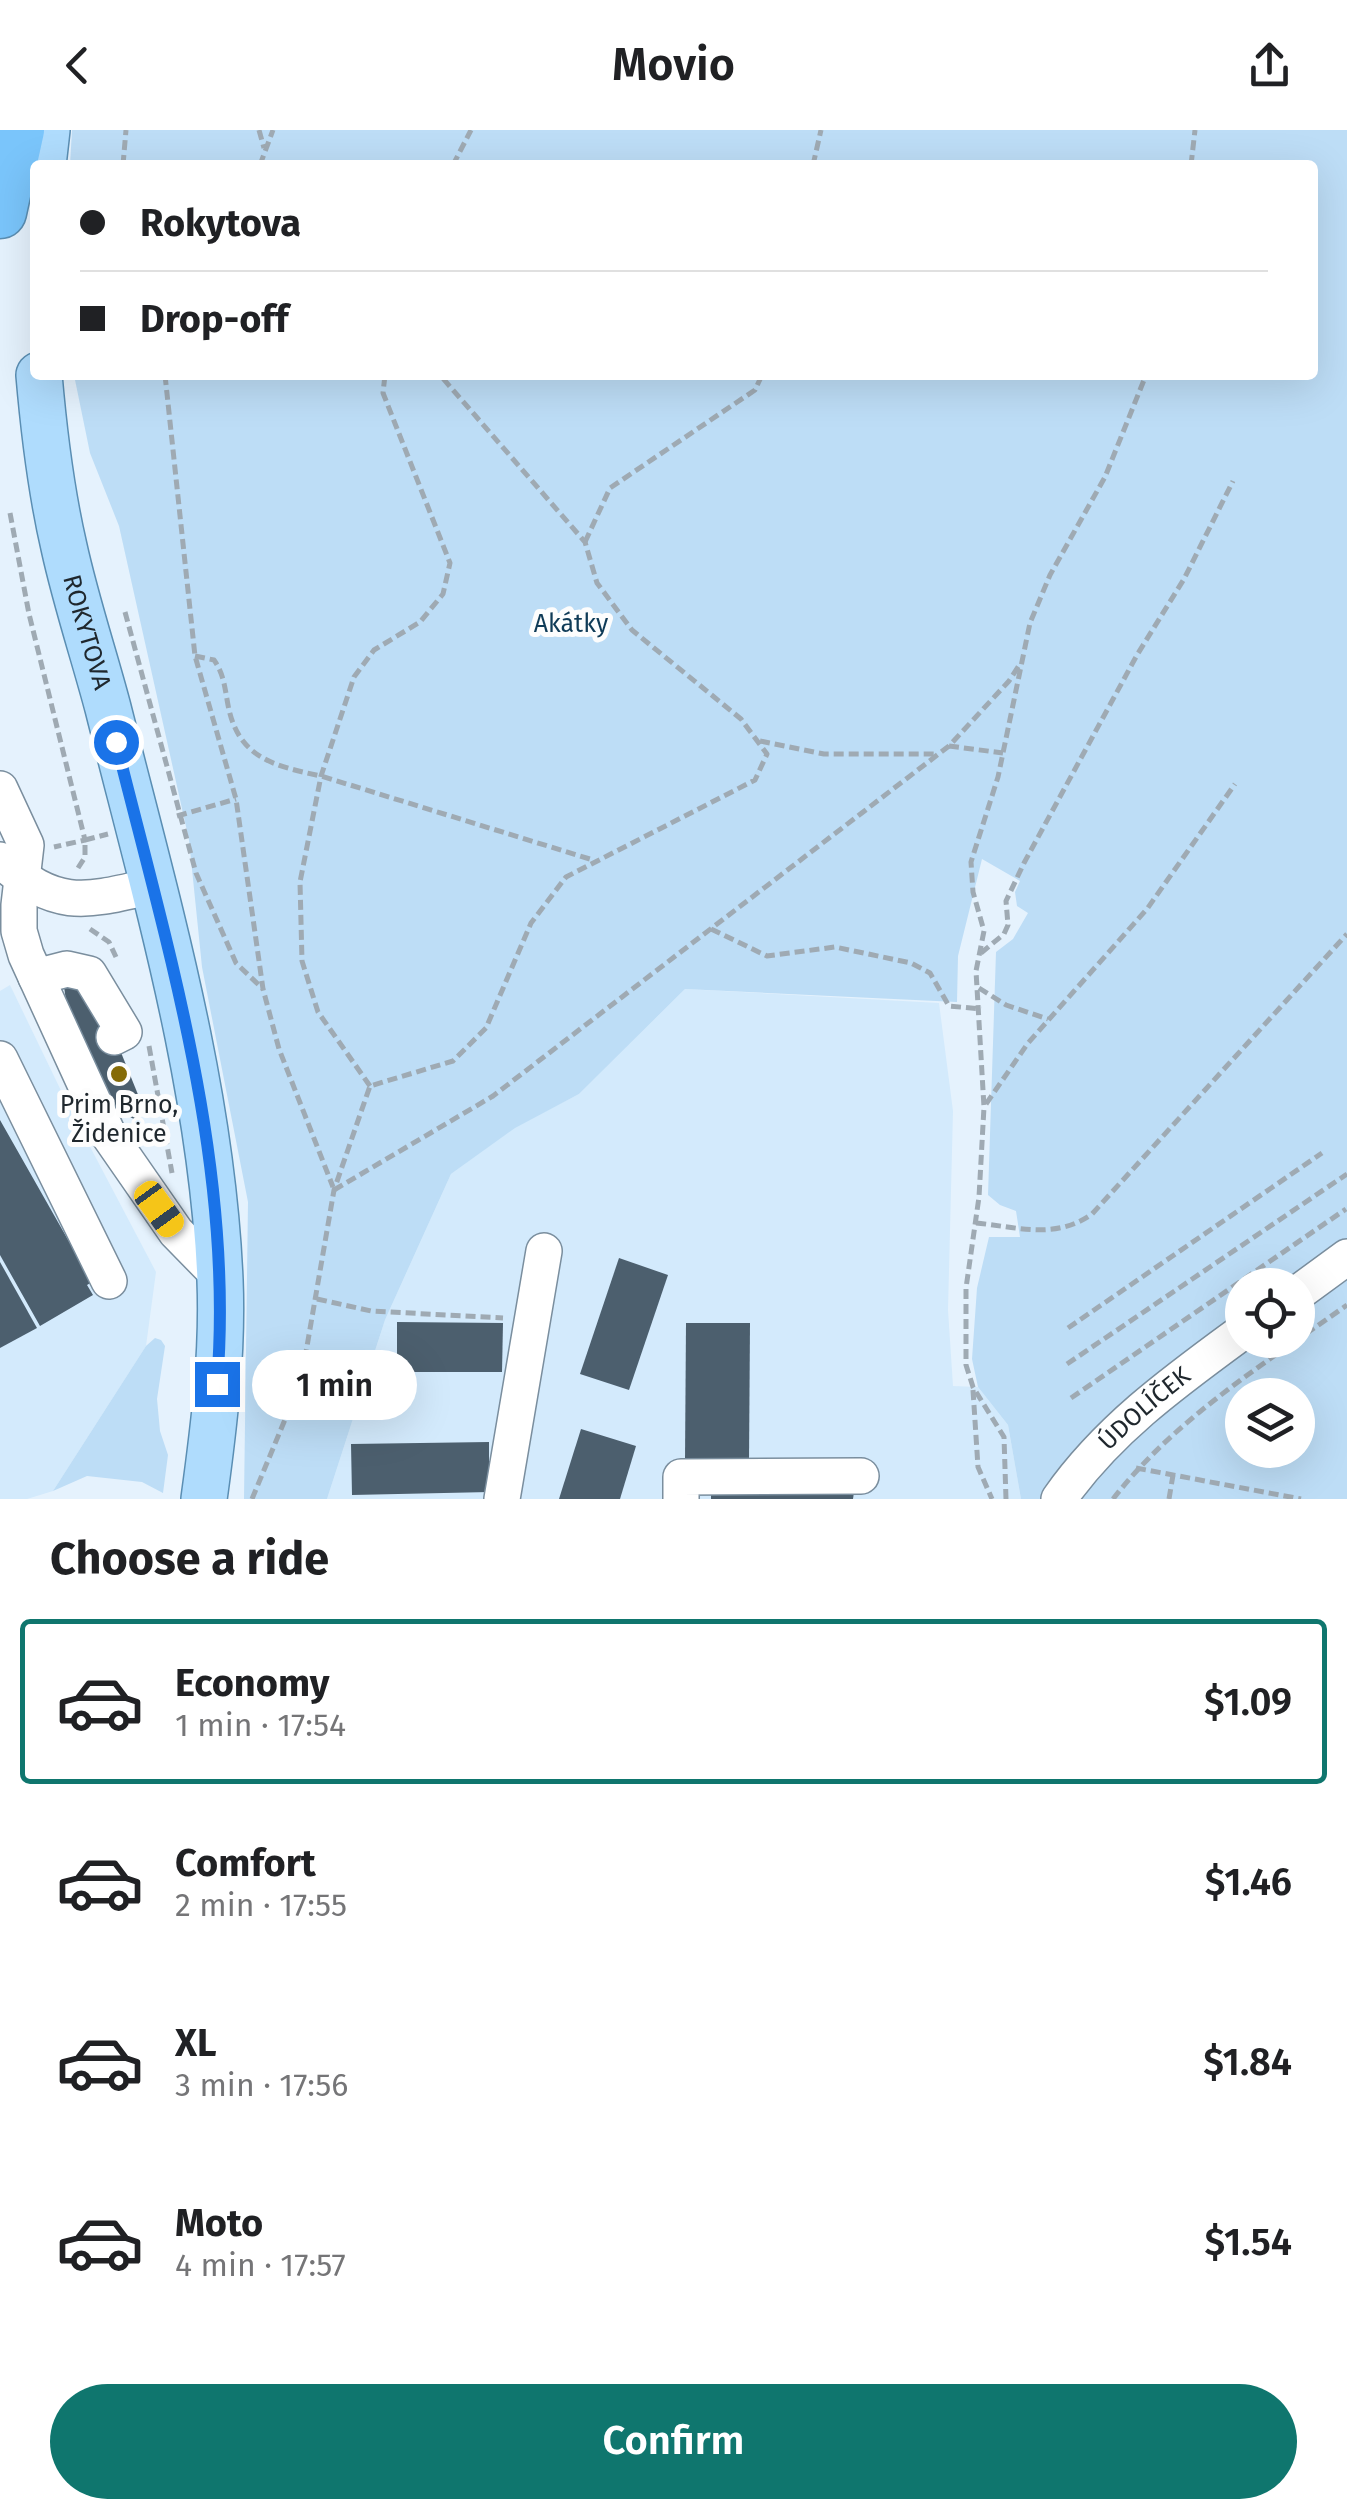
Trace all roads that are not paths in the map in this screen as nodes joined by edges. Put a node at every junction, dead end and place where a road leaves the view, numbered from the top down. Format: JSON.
{"nodes":[{"id":1,"x":18,"y":130,"type":"edge"},
{"id":2,"x":46,"y":130,"type":"edge"},
{"id":3,"x":43,"y":160,"type":"edge"},
{"id":4,"x":0,"y":212,"type":"edge"},
{"id":5,"x":40,"y":380,"type":"edge"},
{"id":6,"x":0,"y":789,"type":"edge"},
{"id":7,"x":16,"y":865,"type":"edge"},
{"id":8,"x":152,"y":886,"type":"junction"},
{"id":9,"x":36,"y":977,"type":"junction"},
{"id":10,"x":90,"y":1047,"type":"junction"},
{"id":11,"x":0,"y":1059,"type":"edge"},
{"id":12,"x":544,"y":1251,"type":"dead end"},
{"id":13,"x":1347,"y":1257,"type":"edge"},
{"id":14,"x":220,"y":1277,"type":"junction"},
{"id":15,"x":1315,"y":1280,"type":"edge"},
{"id":16,"x":109,"y":1281,"type":"dead end"},
{"id":17,"x":1225,"y":1344,"type":"edge"},
{"id":18,"x":861,"y":1476,"type":"dead end"},
{"id":19,"x":204,"y":1499,"type":"edge"},
{"id":20,"x":502,"y":1499,"type":"edge"},
{"id":21,"x":681,"y":1499,"type":"edge"},
{"id":22,"x":1059,"y":1499,"type":"edge"}],
"edges":[{"from":1,"to":4,"type":"highway"},
{"from":2,"to":3,"type":"main road"},
{"from":5,"to":8,"type":"main road","name":"ROKYTOVA"},
{"from":6,"to":7,"type":"lane"},
{"from":7,"to":8,"type":"lane"},
{"from":7,"to":9,"type":"lane"},
{"from":8,"to":14,"type":"main road","name":"ROKYTOVA"},
{"from":9,"to":10,"type":"lane"},
{"from":9,"to":10,"type":"lane"},
{"from":10,"to":14,"type":"lane"},
{"from":11,"to":16,"type":"lane"},
{"from":12,"to":20,"type":"lane"},
{"from":13,"to":15,"type":"lane"},
{"from":14,"to":19,"type":"main road","name":"ROKYTOVA"},
{"from":17,"to":22,"type":"lane","name":"ÚDOLÍČEK"},
{"from":18,"to":21,"type":"lane"}]}
